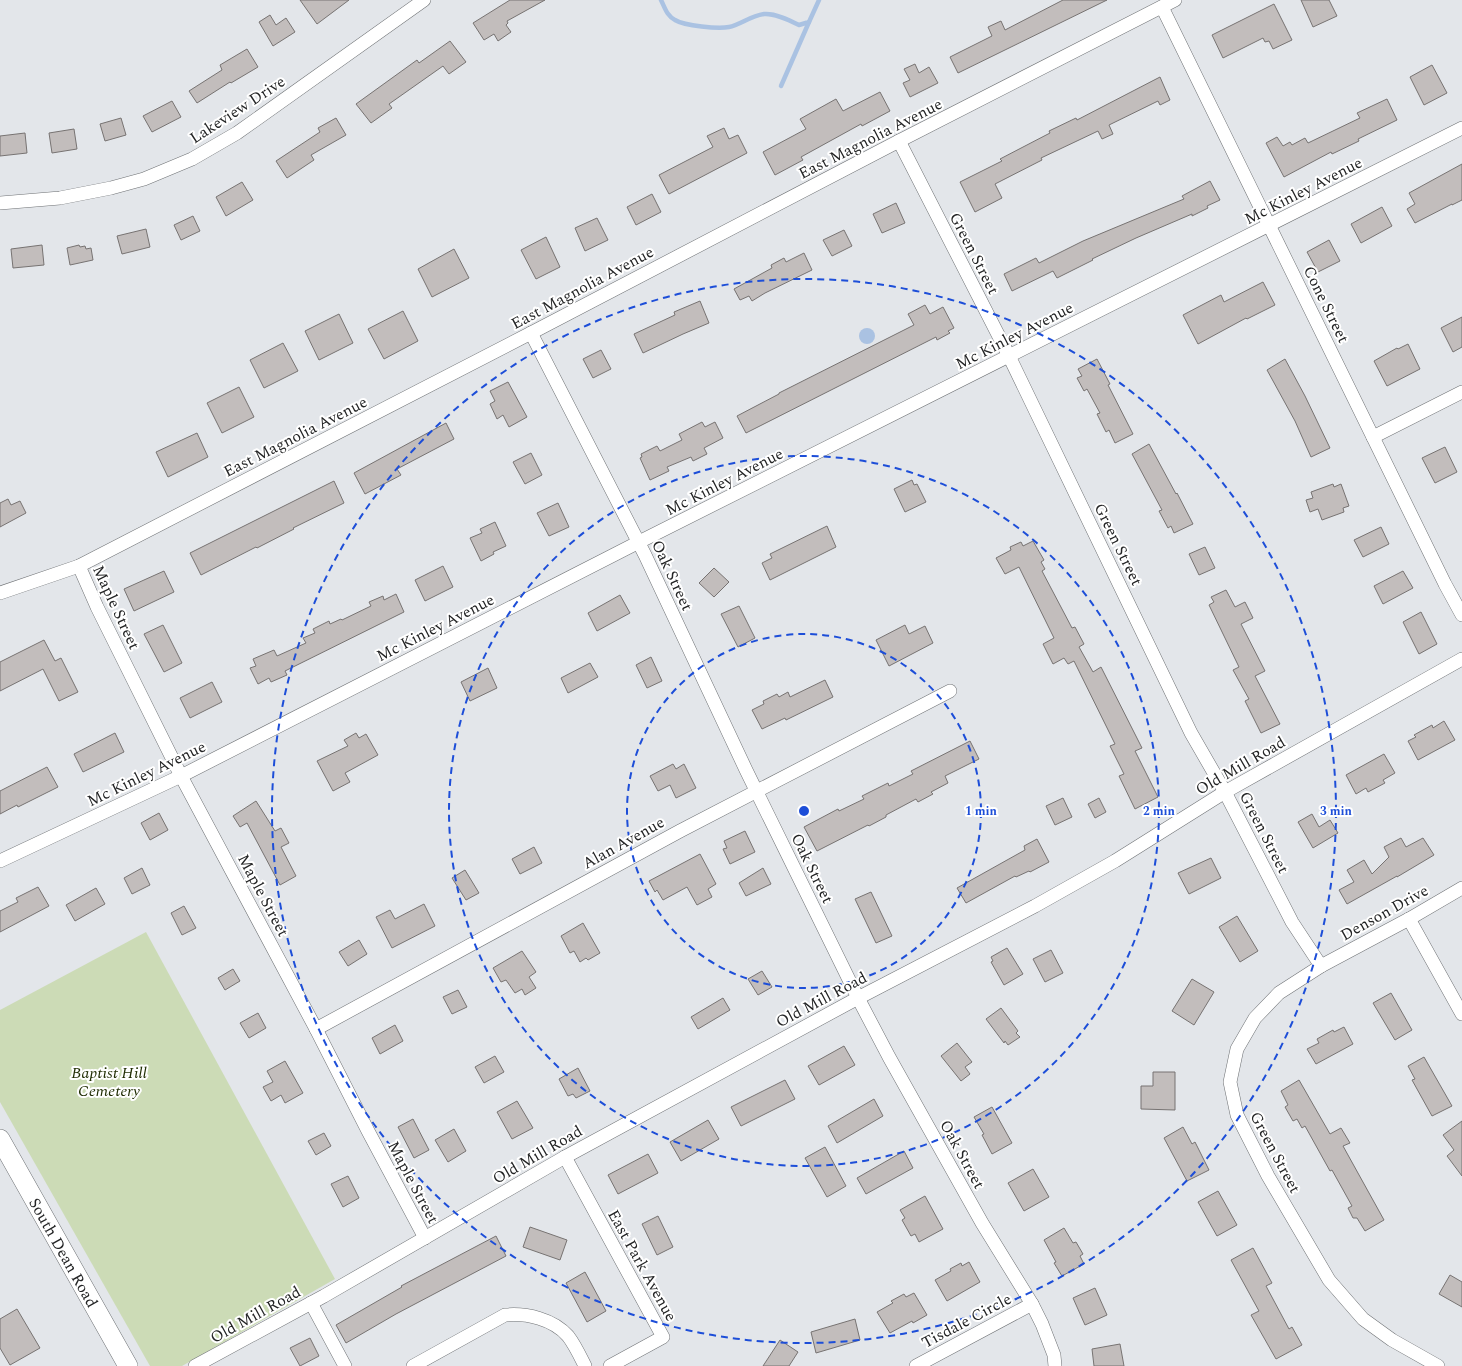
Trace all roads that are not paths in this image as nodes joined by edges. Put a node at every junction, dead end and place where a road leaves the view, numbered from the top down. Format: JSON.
{"nodes":[{"id":1,"x":424,"y":0,"type":"edge"},
{"id":2,"x":1175,"y":0,"type":"edge"},
{"id":3,"x":1162,"y":7,"type":"junction"},
{"id":4,"x":1462,"y":128,"type":"edge"},
{"id":5,"x":899,"y":141,"type":"junction"},
{"id":6,"x":0,"y":203,"type":"edge"},
{"id":7,"x":1269,"y":226,"type":"junction"},
{"id":8,"x":531,"y":333,"type":"junction"},
{"id":9,"x":1009,"y":356,"type":"junction"},
{"id":10,"x":1462,"y":392,"type":"edge"},
{"id":11,"x":1373,"y":437,"type":"junction"},
{"id":12,"x":639,"y":542,"type":"junction"},
{"id":13,"x":79,"y":566,"type":"junction"},
{"id":14,"x":0,"y":592,"type":"edge"},
{"id":15,"x":1462,"y":615,"type":"edge"},
{"id":16,"x":1462,"y":659,"type":"edge"},
{"id":17,"x":950,"y":691,"type":"dead end"},
{"id":18,"x":181,"y":776,"type":"junction"},
{"id":19,"x":756,"y":792,"type":"junction"},
{"id":20,"x":1225,"y":792,"type":"junction"},
{"id":21,"x":0,"y":861,"type":"edge"},
{"id":22,"x":1462,"y":888,"type":"edge"},
{"id":23,"x":1409,"y":919,"type":"junction"},
{"id":24,"x":1321,"y":966,"type":"junction"},
{"id":25,"x":858,"y":998,"type":"junction"},
{"id":26,"x":1462,"y":1014,"type":"edge"},
{"id":27,"x":316,"y":1029,"type":"junction"},
{"id":28,"x":0,"y":1139,"type":"edge"},
{"id":29,"x":564,"y":1157,"type":"junction"},
{"id":30,"x":425,"y":1238,"type":"junction"},
{"id":31,"x":311,"y":1303,"type":"junction"},
{"id":32,"x":1032,"y":1304,"type":"junction"},
{"id":33,"x":128,"y":1366,"type":"edge"},
{"id":34,"x":195,"y":1366,"type":"edge"},
{"id":35,"x":345,"y":1366,"type":"edge"},
{"id":36,"x":414,"y":1366,"type":"edge"},
{"id":37,"x":585,"y":1366,"type":"edge"},
{"id":38,"x":610,"y":1366,"type":"edge"},
{"id":39,"x":916,"y":1366,"type":"edge"},
{"id":40,"x":1055,"y":1366,"type":"edge"},
{"id":41,"x":1438,"y":1366,"type":"edge"}],
"edges":[{"from":1,"to":6,"type":"street","name":"Lakeview Drive"},
{"from":2,"to":3,"type":"street","name":"East Magnolia Avenue"},
{"from":3,"to":5,"type":"street","name":"East Magnolia Avenue"},
{"from":3,"to":7,"type":"street","name":"Cone Street"},
{"from":4,"to":7,"type":"street","name":"Mc Kinley Avenue"},
{"from":5,"to":8,"type":"street","name":"East Magnolia Avenue"},
{"from":5,"to":9,"type":"street","name":"Green Street"},
{"from":7,"to":9,"type":"street","name":"Mc Kinley Avenue"},
{"from":7,"to":11,"type":"street","name":"Cone Street"},
{"from":8,"to":12,"type":"street","name":"Oak Street"},
{"from":8,"to":13,"type":"street","name":"East Magnolia Avenue"},
{"from":9,"to":12,"type":"street","name":"Mc Kinley Avenue"},
{"from":9,"to":20,"type":"street","name":"Green Street"},
{"from":10,"to":11,"type":"street"},
{"from":11,"to":15,"type":"street","name":"Cone Street"},
{"from":12,"to":18,"type":"street","name":"Mc Kinley Avenue"},
{"from":12,"to":19,"type":"street","name":"Oak Street"},
{"from":13,"to":14,"type":"street","name":"East Magnolia Avenue"},
{"from":13,"to":18,"type":"street","name":"Maple Street"},
{"from":16,"to":20,"type":"street","name":"Old Mill Road"},
{"from":17,"to":19,"type":"street","name":"Alan Avenue"},
{"from":18,"to":21,"type":"street","name":"Mc Kinley Avenue"},
{"from":18,"to":27,"type":"street","name":"Maple Street"},
{"from":19,"to":25,"type":"street","name":"Oak Street"},
{"from":19,"to":27,"type":"street","name":"Alan Avenue"},
{"from":20,"to":24,"type":"street","name":"Green Street"},
{"from":20,"to":25,"type":"street","name":"Old Mill Road"},
{"from":22,"to":23,"type":"street","name":"Denson Drive"},
{"from":23,"to":24,"type":"street","name":"Denson Drive"},
{"from":23,"to":26,"type":"street"},
{"from":24,"to":41,"type":"street","name":"Green Street"},
{"from":25,"to":29,"type":"street","name":"Old Mill Road"},
{"from":25,"to":32,"type":"street","name":"Oak Street"},
{"from":27,"to":30,"type":"street","name":"Maple Street"},
{"from":28,"to":33,"type":"street","name":"South Dean Road"},
{"from":29,"to":30,"type":"street","name":"Old Mill Road"},
{"from":29,"to":38,"type":"street","name":"East Park Avenue"},
{"from":30,"to":31,"type":"street","name":"Old Mill Road"},
{"from":31,"to":34,"type":"street","name":"Old Mill Road"},
{"from":31,"to":35,"type":"street"},
{"from":32,"to":39,"type":"street","name":"Tisdale Circle"},
{"from":32,"to":40,"type":"street","name":"Oak Street"},
{"from":36,"to":37,"type":"street"}]}
